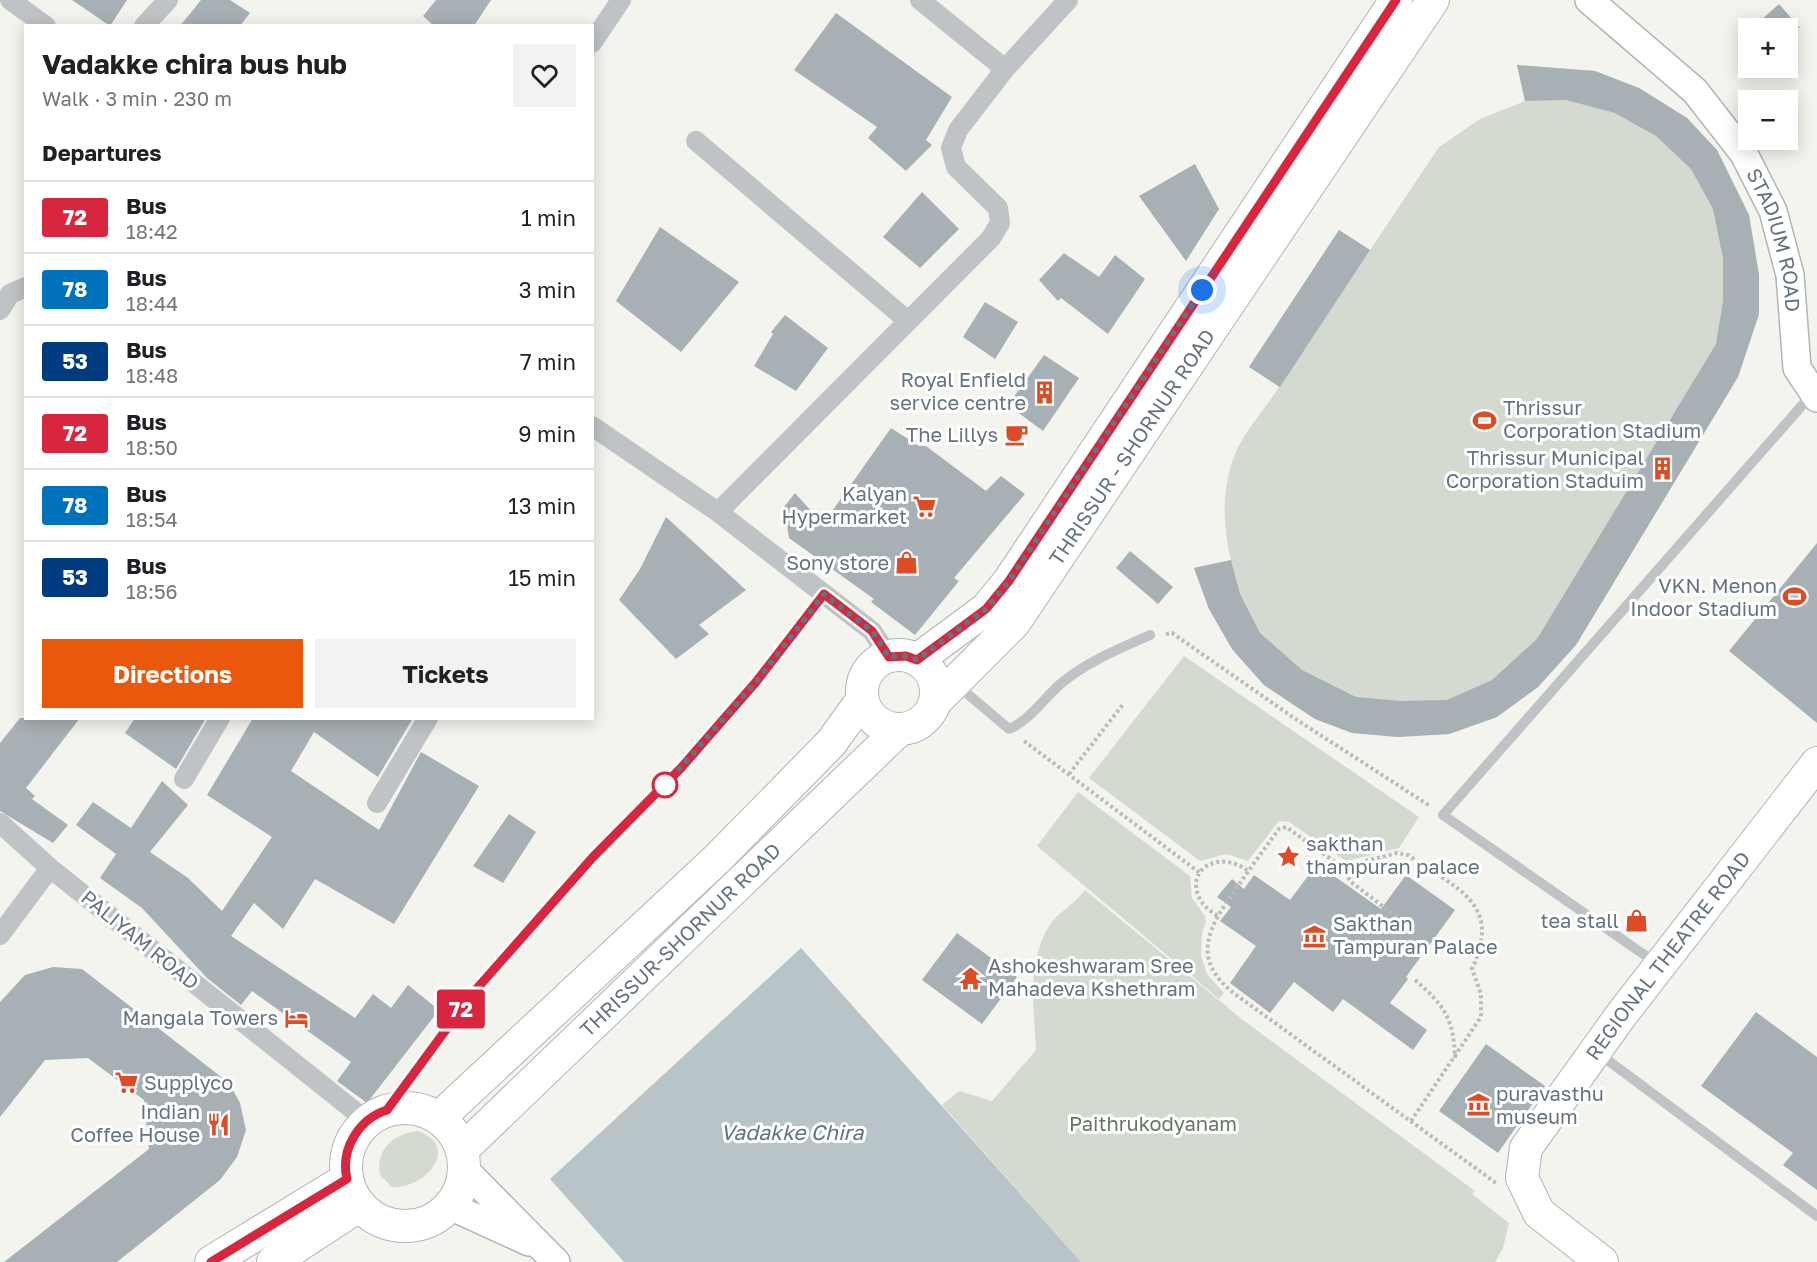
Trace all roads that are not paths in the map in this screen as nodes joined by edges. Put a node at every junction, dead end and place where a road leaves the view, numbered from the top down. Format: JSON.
{"nodes":[{"id":1,"x":10,"y":0,"type":"edge"},
{"id":2,"x":168,"y":0,"type":"edge"},
{"id":3,"x":621,"y":0,"type":"edge"},
{"id":4,"x":920,"y":0,"type":"edge"},
{"id":5,"x":1068,"y":0,"type":"edge"},
{"id":6,"x":1396,"y":0,"type":"edge"},
{"id":7,"x":1433,"y":0,"type":"edge"},
{"id":8,"x":1589,"y":0,"type":"edge"},
{"id":9,"x":43,"y":24,"type":"edge"},
{"id":10,"x":146,"y":24,"type":"edge"},
{"id":11,"x":594,"y":40,"type":"edge"},
{"id":12,"x":1005,"y":69,"type":"junction"},
{"id":13,"x":696,"y":141,"type":"dead end"},
{"id":14,"x":24,"y":287,"type":"edge"},
{"id":15,"x":0,"y":310,"type":"edge"},
{"id":16,"x":908,"y":321,"type":"junction"},
{"id":17,"x":1814,"y":396,"type":"edge"},
{"id":18,"x":595,"y":433,"type":"edge"},
{"id":19,"x":718,"y":512,"type":"junction"},
{"id":20,"x":824,"y":594,"type":"junction"},
{"id":21,"x":1150,"y":635,"type":"road end"},
{"id":22,"x":903,"y":658,"type":"junction"},
{"id":23,"x":946,"y":693,"type":"junction"},
{"id":24,"x":862,"y":699,"type":"junction"},
{"id":25,"x":219,"y":720,"type":"edge"},
{"id":26,"x":427,"y":720,"type":"edge"},
{"id":27,"x":898,"y":730,"type":"junction"},
{"id":28,"x":1817,"y":763,"type":"edge"},
{"id":29,"x":184,"y":779,"type":"dead end"},
{"id":30,"x":377,"y":803,"type":"dead end"},
{"id":31,"x":0,"y":823,"type":"edge"},
{"id":32,"x":50,"y":868,"type":"junction"},
{"id":33,"x":0,"y":935,"type":"edge"},
{"id":34,"x":1660,"y":966,"type":"junction"},
{"id":35,"x":1596,"y":1051,"type":"junction"},
{"id":36,"x":377,"y":1116,"type":"junction"},
{"id":37,"x":439,"y":1118,"type":"junction"},
{"id":38,"x":464,"y":1160,"type":"junction"},
{"id":39,"x":354,"y":1192,"type":"junction"},
{"id":40,"x":450,"y":1206,"type":"junction"},
{"id":41,"x":1817,"y":1216,"type":"edge"},
{"id":42,"x":551,"y":1256,"type":"edge"},
{"id":43,"x":211,"y":1262,"type":"edge"},
{"id":44,"x":273,"y":1262,"type":"edge"},
{"id":45,"x":1602,"y":1262,"type":"edge"}],
"edges":[{"from":1,"to":9,"type":"street"},
{"from":2,"to":10,"type":"street"},
{"from":3,"to":11,"type":"street"},
{"from":4,"to":12,"type":"street"},
{"from":5,"to":12,"type":"street"},
{"from":6,"to":22,"type":"main road"},
{"from":7,"to":23,"type":"main road","name":"THRISSUR - SHORNUR ROAD"},
{"from":8,"to":17,"type":"main road","name":"STADIUM ROAD"},
{"from":12,"to":16,"type":"street"},
{"from":13,"to":16,"type":"street"},
{"from":14,"to":15,"type":"street"},
{"from":16,"to":19,"type":"street"},
{"from":17,"to":34,"type":"lane"},
{"from":18,"to":19,"type":"street"},
{"from":19,"to":20,"type":"street"},
{"from":20,"to":22,"type":"street"},
{"from":20,"to":36,"type":"lane"},
{"from":21,"to":23,"type":"lane"},
{"from":22,"to":23,"type":"main road"},
{"from":22,"to":24,"type":"main road"},
{"from":23,"to":27,"type":"main road"},
{"from":24,"to":27,"type":"main road"},
{"from":24,"to":37,"type":"main road","name":"THRISSUR-SHORNUR ROAD"},
{"from":25,"to":29,"type":"street"},
{"from":26,"to":30,"type":"street"},
{"from":27,"to":38,"type":"main road","name":"THRISSUR-SHORNUR ROAD"},
{"from":28,"to":34,"type":"main road","name":"REGIONAL THEATRE ROAD"},
{"from":31,"to":32,"type":"street","name":"PALIYAM ROAD"},
{"from":32,"to":33,"type":"street"},
{"from":32,"to":36,"type":"street","name":"PALIYAM ROAD"},
{"from":34,"to":35,"type":"main road","name":"REGIONAL THEATRE ROAD"},
{"from":35,"to":41,"type":"lane"},
{"from":35,"to":45,"type":"main road","name":"REGIONAL THEATRE ROAD"},
{"from":36,"to":37,"type":"main road"},
{"from":36,"to":39,"type":"main road"},
{"from":37,"to":38,"type":"main road"},
{"from":38,"to":40,"type":"main road"},
{"from":38,"to":42,"type":"main road"},
{"from":39,"to":40,"type":"main road"},
{"from":39,"to":43,"type":"main road"},
{"from":39,"to":44,"type":"main road"},
{"from":40,"to":42,"type":"main road"}]}
